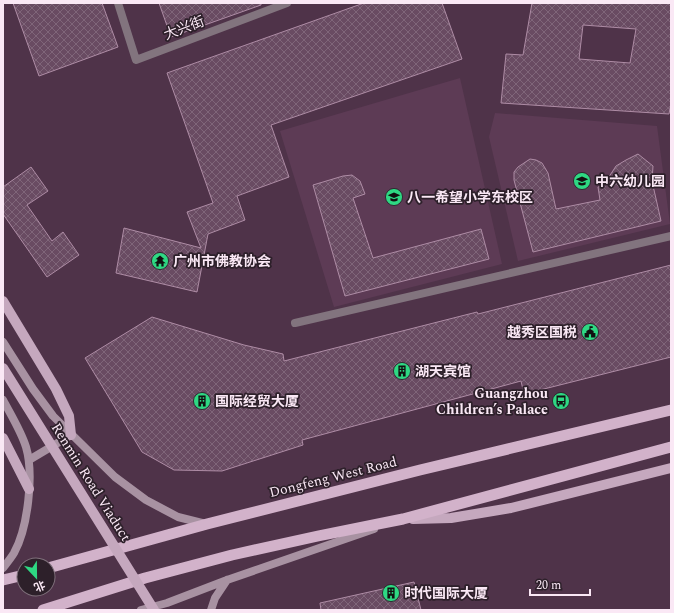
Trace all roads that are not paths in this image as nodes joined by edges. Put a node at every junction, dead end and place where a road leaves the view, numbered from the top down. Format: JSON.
{"nodes":[{"id":1,"x":118,"y":3,"type":"edge"},
{"id":2,"x":287,"y":3,"type":"edge"},
{"id":3,"x":671,"y":236,"type":"edge"},
{"id":4,"x":3,"y":300,"type":"edge"},
{"id":5,"x":295,"y":323,"type":"dead end"},
{"id":6,"x":3,"y":342,"type":"edge"},
{"id":7,"x":3,"y":368,"type":"edge"},
{"id":8,"x":3,"y":400,"type":"edge"},
{"id":9,"x":671,"y":404,"type":"edge"},
{"id":10,"x":671,"y":410,"type":"edge"},
{"id":11,"x":626,"y":420,"type":"junction"},
{"id":12,"x":71,"y":435,"type":"junction"},
{"id":13,"x":3,"y":438,"type":"edge"},
{"id":14,"x":671,"y":447,"type":"edge"},
{"id":15,"x":29,"y":460,"type":"junction"},
{"id":16,"x":671,"y":468,"type":"edge"},
{"id":17,"x":29,"y":489,"type":"junction"},
{"id":18,"x":403,"y":519,"type":"junction"},
{"id":19,"x":207,"y":524,"type":"junction"},
{"id":20,"x":56,"y":566,"type":"edge"},
{"id":21,"x":3,"y":568,"type":"edge"},
{"id":22,"x":16,"y":576,"type":"edge"},
{"id":23,"x":3,"y":580,"type":"edge"},
{"id":24,"x":227,"y":580,"type":"junction"},
{"id":25,"x":43,"y":610,"type":"edge"},
{"id":26,"x":141,"y":610,"type":"edge"},
{"id":27,"x":154,"y":610,"type":"edge"},
{"id":28,"x":211,"y":610,"type":"edge"}],
"edges":[{"from":1,"to":2,"type":"street","name":"大兴街"},
{"from":3,"to":5,"type":"street"},
{"from":4,"to":12,"type":"main road"},
{"from":6,"to":12,"type":"main road"},
{"from":7,"to":27,"type":"main road","name":"Renmin Road Viaduct","bridge":true},
{"from":8,"to":15,"type":"main road"},
{"from":9,"to":11,"type":"main road","name":"Dongfeng West Road"},
{"from":10,"to":11,"type":"highway","name":"Dongfeng West Road"},
{"from":11,"to":19,"type":"highway","name":"Dongfeng West Road"},
{"from":12,"to":15,"type":"main road"},
{"from":12,"to":19,"type":"main road"},
{"from":13,"to":17,"type":"main road"},
{"from":14,"to":18,"type":"highway"},
{"from":15,"to":17,"type":"main road"},
{"from":16,"to":18,"type":"main road"},
{"from":17,"to":21,"type":"main road"},
{"from":18,"to":24,"type":"main road"},
{"from":18,"to":25,"type":"highway"},
{"from":19,"to":20,"type":"highway","name":"Dongfeng West Road"},
{"from":22,"to":23,"type":"highway"},
{"from":24,"to":26,"type":"main road"},
{"from":24,"to":28,"type":"main road"}]}
